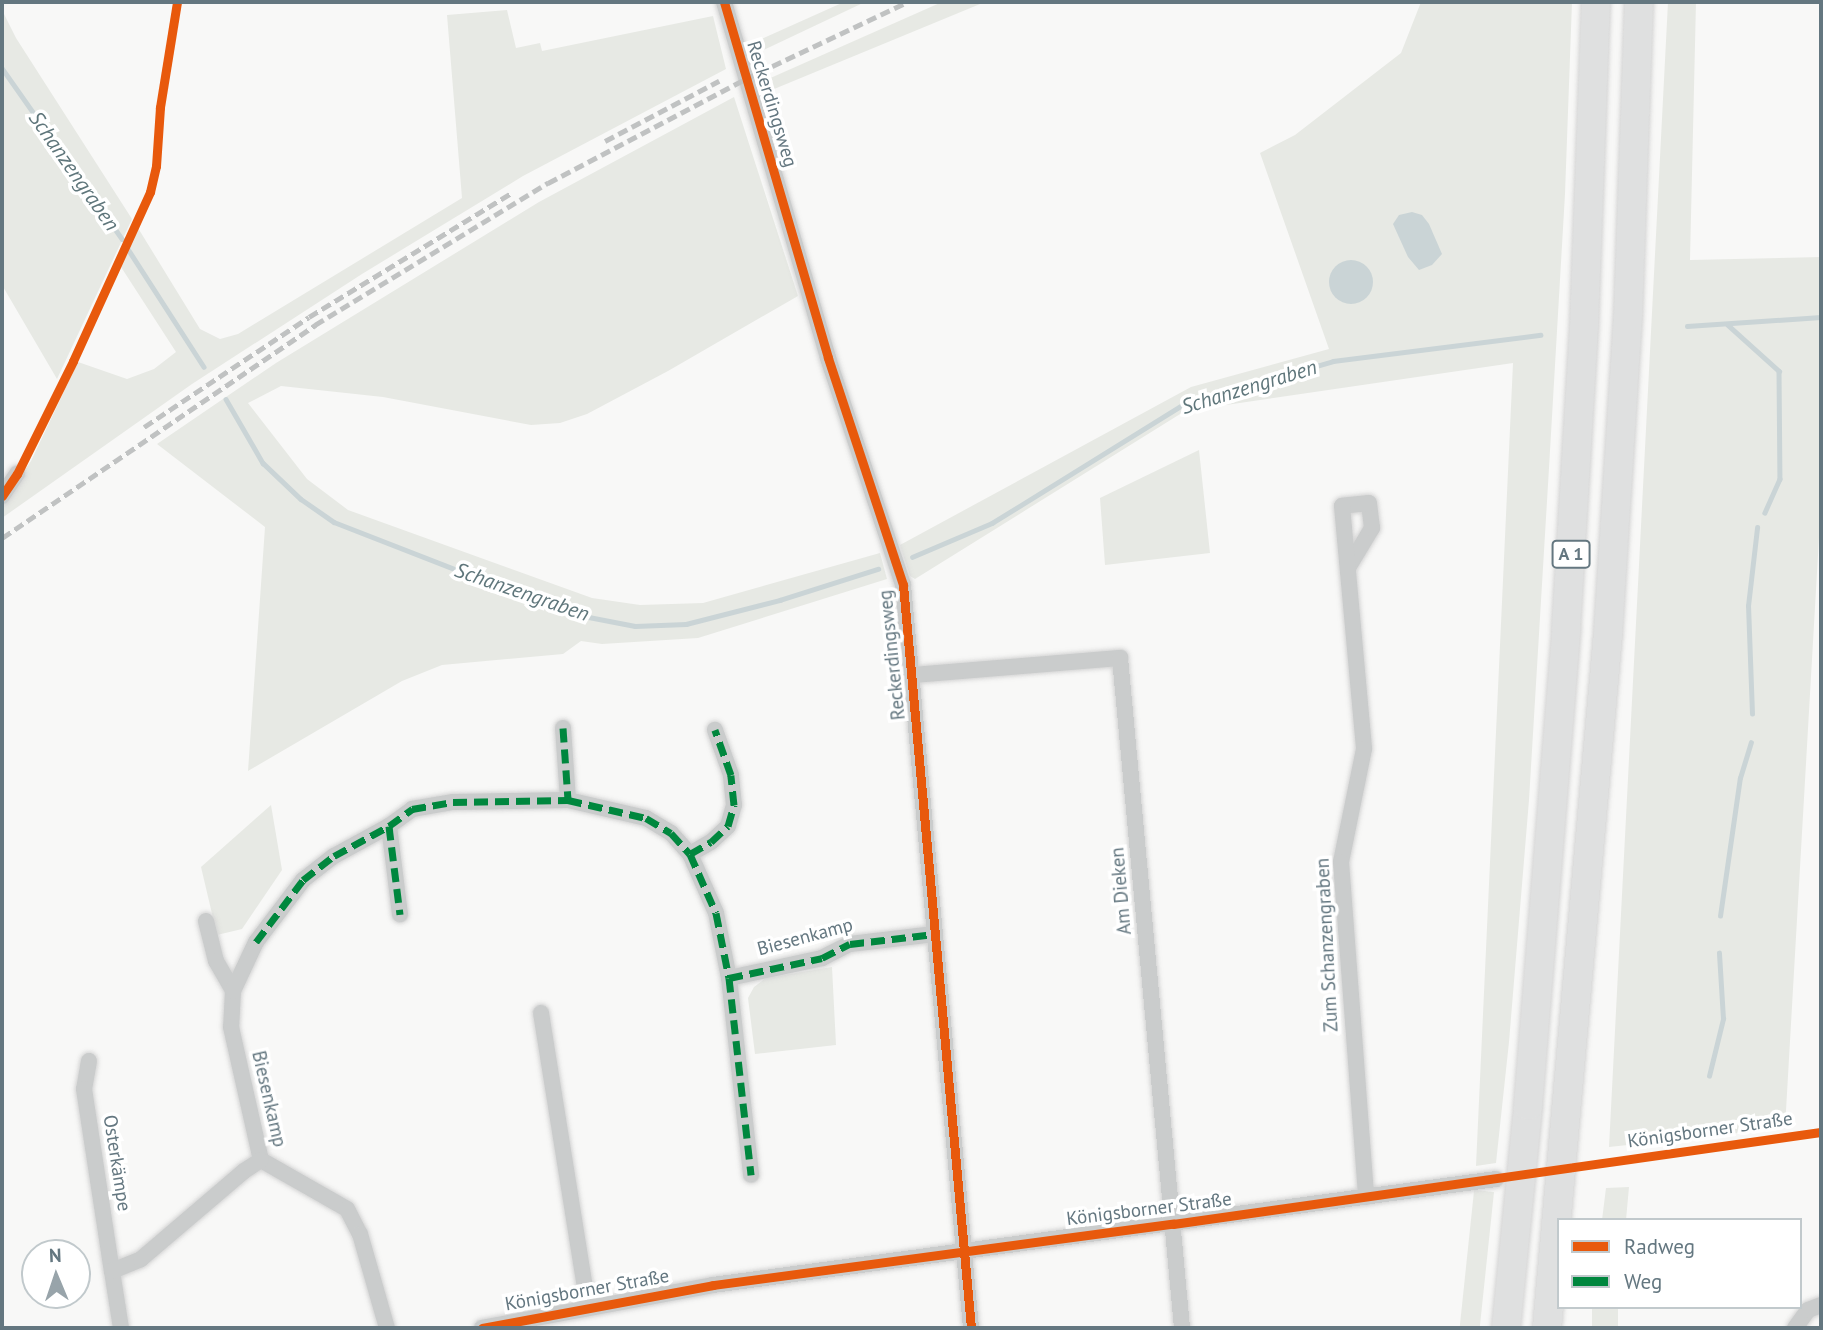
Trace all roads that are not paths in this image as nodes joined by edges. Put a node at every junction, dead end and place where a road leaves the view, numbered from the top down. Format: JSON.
{"nodes":[{"id":1,"x":724,"y":2,"type":"edge"},
{"id":2,"x":1596,"y":2,"type":"edge"},
{"id":3,"x":1639,"y":2,"type":"edge"},
{"id":4,"x":17,"y":474,"type":"dead end"},
{"id":5,"x":2,"y":496,"type":"edge"},
{"id":6,"x":1348,"y":568,"type":"dead end"},
{"id":7,"x":912,"y":675,"type":"junction"},
{"id":8,"x":564,"y":728,"type":"dead end"},
{"id":9,"x":715,"y":730,"type":"dead end"},
{"id":10,"x":568,"y":800,"type":"junction"},
{"id":11,"x":389,"y":826,"type":"junction"},
{"id":12,"x":690,"y":854,"type":"junction"},
{"id":13,"x":400,"y":914,"type":"dead end"},
{"id":14,"x":206,"y":921,"type":"dead end"},
{"id":15,"x":934,"y":934,"type":"junction"},
{"id":16,"x":729,"y":978,"type":"junction"},
{"id":17,"x":233,"y":991,"type":"junction"},
{"id":18,"x":541,"y":1013,"type":"dead end"},
{"id":19,"x":89,"y":1061,"type":"dead end"},
{"id":20,"x":261,"y":1160,"type":"junction"},
{"id":21,"x":751,"y":1175,"type":"dead end"},
{"id":22,"x":1496,"y":1179,"type":"dead end"},
{"id":23,"x":1366,"y":1197,"type":"junction"},
{"id":24,"x":1557,"y":1218,"type":"edge"},
{"id":25,"x":1557,"y":1222,"type":"edge"},
{"id":26,"x":1173,"y":1224,"type":"junction"},
{"id":27,"x":964,"y":1250,"type":"junction"},
{"id":28,"x":112,"y":1271,"type":"junction"},
{"id":29,"x":1821,"y":1305,"type":"edge"},
{"id":30,"x":588,"y":1307,"type":"junction"},
{"id":31,"x":121,"y":1328,"type":"edge"},
{"id":32,"x":387,"y":1328,"type":"edge"},
{"id":33,"x":482,"y":1328,"type":"edge"},
{"id":34,"x":971,"y":1328,"type":"edge"},
{"id":35,"x":1182,"y":1328,"type":"edge"},
{"id":36,"x":1506,"y":1328,"type":"edge"},
{"id":37,"x":1547,"y":1328,"type":"edge"},
{"id":38,"x":1795,"y":1328,"type":"edge"}],
"edges":[{"from":1,"to":7,"type":"street","name":"Reckerdingsweg"},
{"from":2,"to":36,"type":"highway","number":"A 1"},
{"from":3,"to":24,"type":"highway","number":"A 1"},
{"from":4,"to":5,"type":"street"},
{"from":6,"to":23,"type":"street","name":"Zum Schanzengraben"},
{"from":7,"to":15,"type":"street","name":"Reckerdingsweg"},
{"from":7,"to":26,"type":"street","name":"Am Dieken"},
{"from":8,"to":10,"type":"street"},
{"from":9,"to":12,"type":"street"},
{"from":10,"to":11,"type":"street","name":"Biesenkamp"},
{"from":10,"to":12,"type":"street","name":"Biesenkamp"},
{"from":11,"to":13,"type":"street"},
{"from":11,"to":17,"type":"street","name":"Biesenkamp"},
{"from":12,"to":16,"type":"street","name":"Biesenkamp"},
{"from":14,"to":17,"type":"street"},
{"from":15,"to":16,"type":"street","name":"Biesenkamp"},
{"from":15,"to":27,"type":"street","name":"Reckerdingsweg"},
{"from":16,"to":21,"type":"street","name":"Biesenkamp"},
{"from":17,"to":20,"type":"street","name":"Biesenkamp"},
{"from":18,"to":30,"type":"street","name":"Königsborner Straße"},
{"from":19,"to":28,"type":"street","name":"Osterkämpe"},
{"from":20,"to":28,"type":"street"},
{"from":20,"to":32,"type":"street","name":"Biesenkamp"},
{"from":22,"to":23,"type":"street","name":"Königsborner Straße"},
{"from":23,"to":26,"type":"street","name":"Königsborner Straße"},
{"from":25,"to":37,"type":"highway","number":"A 1"},
{"from":26,"to":27,"type":"street","name":"Königsborner Straße"},
{"from":26,"to":35,"type":"street","name":"Am Dieken"},
{"from":27,"to":30,"type":"street","name":"Königsborner Straße"},
{"from":27,"to":34,"type":"street","name":"Reckerdingsweg"},
{"from":28,"to":31,"type":"street","name":"Osterkämpe"},
{"from":29,"to":38,"type":"street"},
{"from":30,"to":33,"type":"street","name":"Königsborner Straße"}]}
